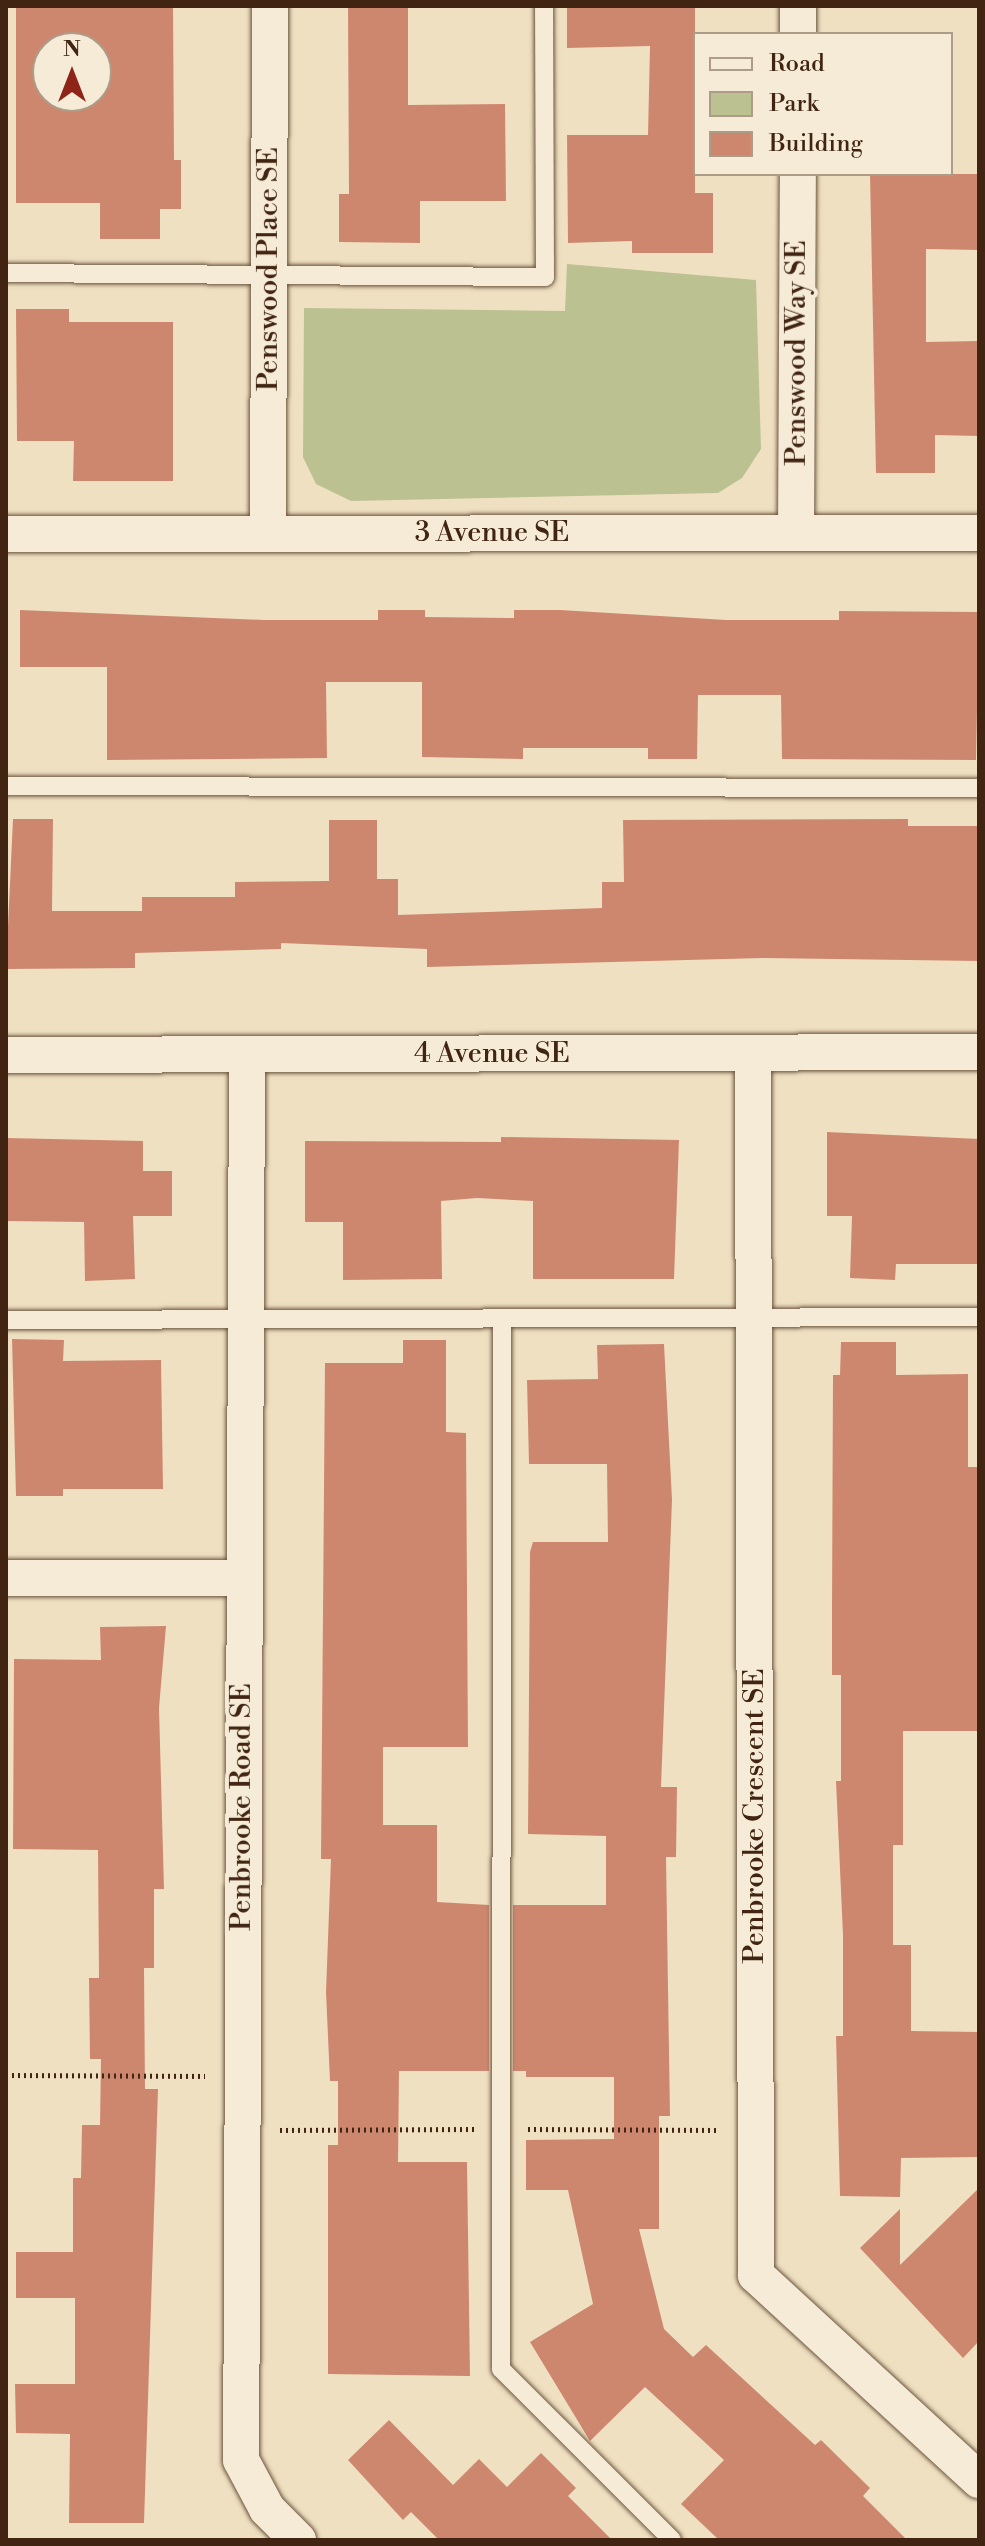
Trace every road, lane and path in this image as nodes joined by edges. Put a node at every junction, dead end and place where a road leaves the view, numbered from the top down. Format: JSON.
{"nodes":[{"id":1,"x":270,"y":6,"type":"edge"},
{"id":2,"x":544,"y":6,"type":"edge"},
{"id":3,"x":798,"y":6,"type":"edge"},
{"id":4,"x":798,"y":32,"type":"edge"},
{"id":5,"x":798,"y":176,"type":"edge"},
{"id":6,"x":6,"y":273,"type":"edge"},
{"id":7,"x":269,"y":275,"type":"junction"},
{"id":8,"x":268,"y":533,"type":"junction"},
{"id":9,"x":796,"y":533,"type":"junction"},
{"id":10,"x":979,"y":533,"type":"edge"},
{"id":11,"x":6,"y":534,"type":"edge"},
{"id":12,"x":6,"y":786,"type":"edge"},
{"id":13,"x":979,"y":788,"type":"edge"},
{"id":14,"x":979,"y":1052,"type":"edge"},
{"id":15,"x":753,"y":1053,"type":"junction"},
{"id":16,"x":247,"y":1054,"type":"junction"},
{"id":17,"x":6,"y":1055,"type":"edge"},
{"id":18,"x":979,"y":1317,"type":"edge"},
{"id":19,"x":502,"y":1318,"type":"junction"},
{"id":20,"x":756,"y":1318,"type":"junction"},
{"id":21,"x":6,"y":1320,"type":"edge"},
{"id":22,"x":246,"y":1320,"type":"junction"},
{"id":23,"x":6,"y":1578,"type":"edge"},
{"id":24,"x":243,"y":1578,"type":"junction"},
{"id":25,"x":6,"y":2075,"type":"edge"},
{"id":26,"x":242,"y":2076,"type":"junction"},
{"id":27,"x":979,"y":2480,"type":"edge"},
{"id":28,"x":298,"y":2540,"type":"edge"},
{"id":29,"x":672,"y":2540,"type":"edge"}],
"edges":[{"from":1,"to":7,"type":"street","name":"Penswood Place SE"},
{"from":2,"to":7,"type":"lane"},
{"from":3,"to":4,"type":"street"},
{"from":5,"to":9,"type":"street","name":"Penswood Way SE"},
{"from":6,"to":7,"type":"lane"},
{"from":7,"to":8,"type":"street","name":"Penswood Place SE"},
{"from":8,"to":9,"type":"street","name":"3 Avenue SE"},
{"from":8,"to":11,"type":"street","name":"3 Avenue SE"},
{"from":9,"to":10,"type":"street","name":"3 Avenue SE"},
{"from":12,"to":13,"type":"lane"},
{"from":14,"to":15,"type":"street","name":"4 Avenue SE"},
{"from":15,"to":16,"type":"street","name":"4 Avenue SE"},
{"from":15,"to":20,"type":"street","name":"Penbrooke Crescent SE"},
{"from":16,"to":17,"type":"street","name":"4 Avenue SE"},
{"from":16,"to":22,"type":"street","name":"Penbrooke Road SE"},
{"from":18,"to":20,"type":"lane"},
{"from":19,"to":20,"type":"lane"},
{"from":19,"to":22,"type":"lane"},
{"from":19,"to":29,"type":"lane"},
{"from":20,"to":27,"type":"street","name":"Penbrooke Crescent SE"},
{"from":21,"to":22,"type":"lane"},
{"from":22,"to":24,"type":"street","name":"Penbrooke Road SE"},
{"from":23,"to":24,"type":"street"},
{"from":24,"to":26,"type":"street","name":"Penbrooke Road SE"},
{"from":25,"to":26,"type":"path"},
{"from":26,"to":28,"type":"street","name":"Penbrooke Road SE"}]}
